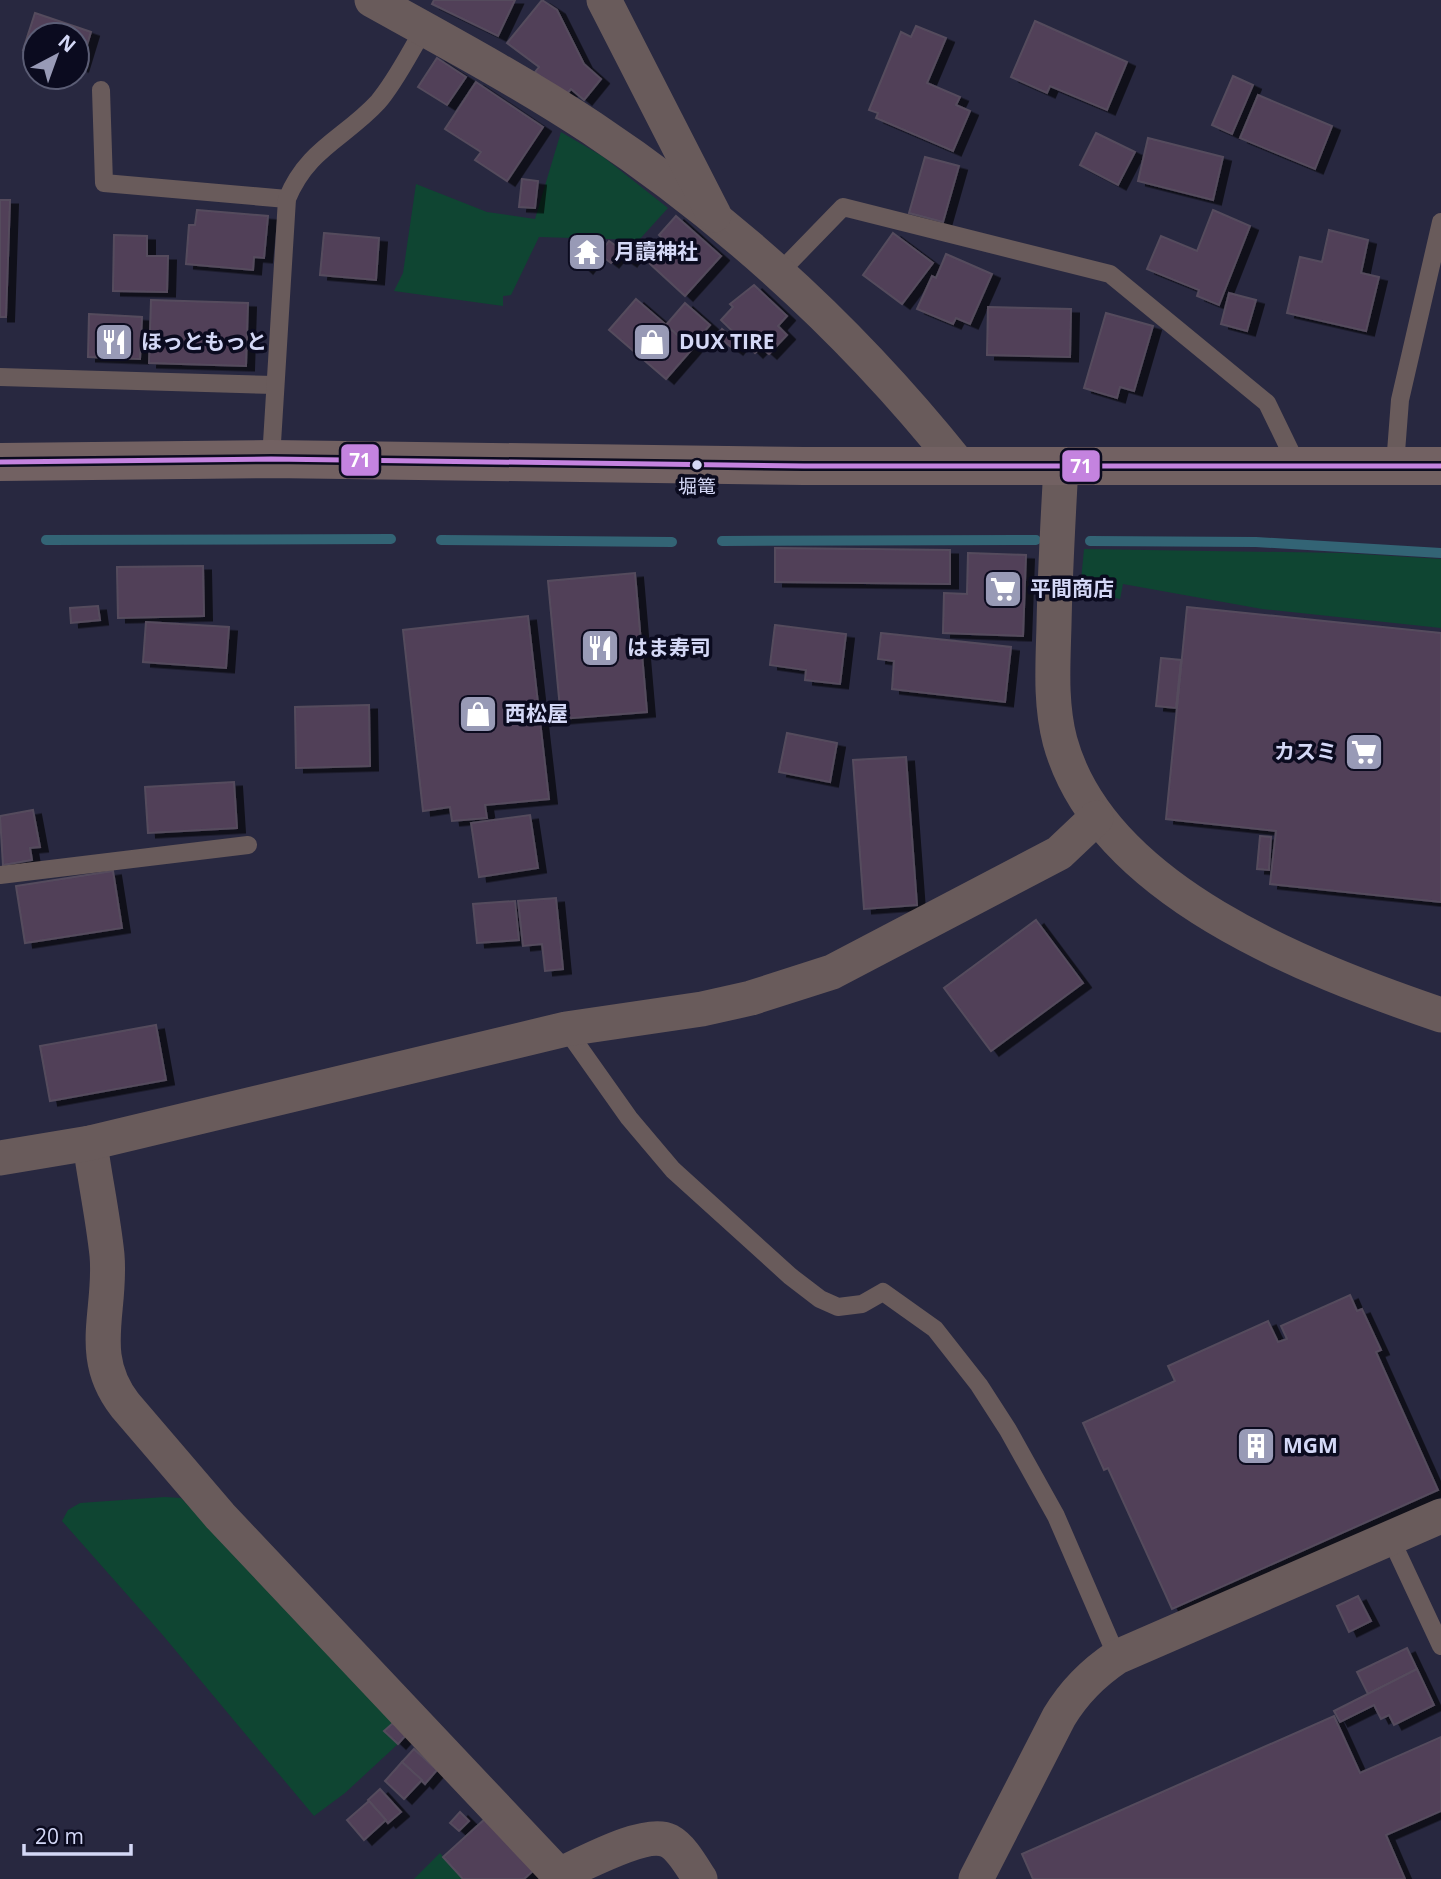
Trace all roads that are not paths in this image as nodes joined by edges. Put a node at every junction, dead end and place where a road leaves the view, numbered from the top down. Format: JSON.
{"nodes":[{"id":1,"x":372,"y":0,"type":"edge"},
{"id":2,"x":604,"y":0,"type":"edge"},
{"id":3,"x":424,"y":29,"type":"junction"},
{"id":4,"x":101,"y":90,"type":"dead end"},
{"id":5,"x":287,"y":199,"type":"junction"},
{"id":6,"x":716,"y":218,"type":"junction"},
{"id":7,"x":1441,"y":222,"type":"edge"},
{"id":8,"x":778,"y":275,"type":"junction"},
{"id":9,"x":0,"y":377,"type":"edge"},
{"id":10,"x":275,"y":385,"type":"junction"},
{"id":11,"x":271,"y":459,"type":"junction"},
{"id":12,"x":0,"y":462,"type":"edge"},
{"id":13,"x":958,"y":464,"type":"junction"},
{"id":14,"x":1297,"y":465,"type":"junction"},
{"id":15,"x":1061,"y":466,"type":"junction"},
{"id":16,"x":1395,"y":466,"type":"junction"},
{"id":17,"x":1441,"y":466,"type":"edge"},
{"id":18,"x":1096,"y":818,"type":"junction"},
{"id":19,"x":248,"y":845,"type":"dead end"},
{"id":20,"x":0,"y":875,"type":"edge"},
{"id":21,"x":1441,"y":1015,"type":"edge"},
{"id":22,"x":566,"y":1029,"type":"junction"},
{"id":23,"x":90,"y":1143,"type":"junction"},
{"id":24,"x":0,"y":1158,"type":"edge"},
{"id":25,"x":1441,"y":1516,"type":"edge"},
{"id":26,"x":1390,"y":1538,"type":"junction"},
{"id":27,"x":1441,"y":1646,"type":"edge"},
{"id":28,"x":1117,"y":1657,"type":"junction"},
{"id":29,"x":560,"y":1877,"type":"edge"},
{"id":30,"x":700,"y":1879,"type":"edge"},
{"id":31,"x":976,"y":1879,"type":"edge"}],
"edges":[{"from":1,"to":3,"type":"street"},
{"from":2,"to":6,"type":"street"},
{"from":3,"to":5,"type":"lane"},
{"from":3,"to":6,"type":"street"},
{"from":4,"to":5,"type":"lane"},
{"from":5,"to":10,"type":"lane"},
{"from":6,"to":8,"type":"street"},
{"from":7,"to":16,"type":"lane"},
{"from":8,"to":13,"type":"street"},
{"from":8,"to":14,"type":"lane"},
{"from":9,"to":10,"type":"lane"},
{"from":10,"to":11,"type":"lane"},
{"from":11,"to":12,"type":"highway"},
{"from":11,"to":13,"type":"highway"},
{"from":13,"to":15,"type":"highway"},
{"from":14,"to":15,"type":"highway"},
{"from":14,"to":16,"type":"highway"},
{"from":15,"to":18,"type":"street"},
{"from":16,"to":17,"type":"highway"},
{"from":18,"to":21,"type":"street"},
{"from":18,"to":22,"type":"street"},
{"from":19,"to":20,"type":"lane"},
{"from":22,"to":23,"type":"street"},
{"from":22,"to":28,"type":"lane"},
{"from":23,"to":24,"type":"street"},
{"from":23,"to":29,"type":"street"},
{"from":25,"to":26,"type":"street"},
{"from":26,"to":27,"type":"lane"},
{"from":26,"to":28,"type":"street"},
{"from":28,"to":31,"type":"street"},
{"from":29,"to":30,"type":"street"}]}
